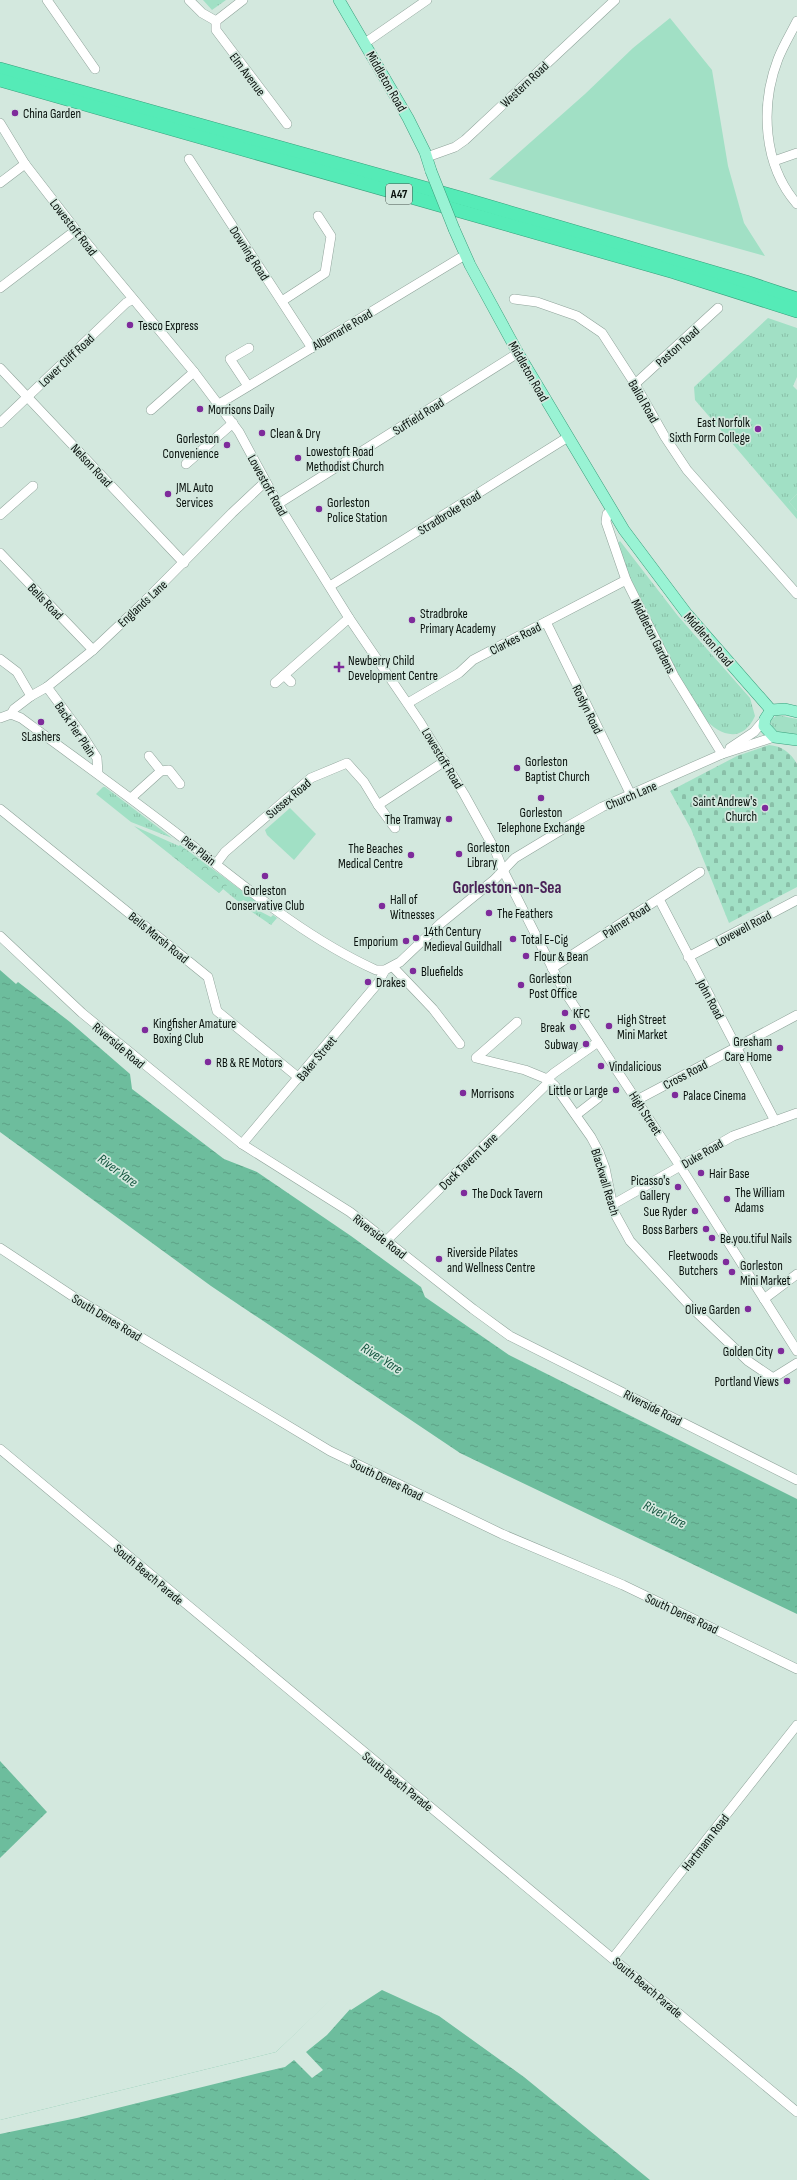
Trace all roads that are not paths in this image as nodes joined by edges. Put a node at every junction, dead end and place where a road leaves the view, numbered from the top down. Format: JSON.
{"nodes":[{"id":1,"x":47,"y":0,"type":"edge"},
{"id":2,"x":189,"y":0,"type":"edge"},
{"id":3,"x":243,"y":0,"type":"edge"},
{"id":4,"x":339,"y":0,"type":"edge"},
{"id":5,"x":426,"y":0,"type":"edge"},
{"id":6,"x":615,"y":0,"type":"edge"},
{"id":7,"x":216,"y":21,"type":"junction"},
{"id":8,"x":797,"y":21,"type":"edge"},
{"id":9,"x":365,"y":43,"type":"junction"},
{"id":10,"x":0,"y":69,"type":"edge"},
{"id":11,"x":95,"y":69,"type":"dead end"},
{"id":12,"x":0,"y":80,"type":"edge"},
{"id":13,"x":0,"y":123,"type":"edge"},
{"id":14,"x":287,"y":124,"type":"dead end"},
{"id":15,"x":797,"y":153,"type":"edge"},
{"id":16,"x":427,"y":158,"type":"junction"},
{"id":17,"x":189,"y":159,"type":"dead end"},
{"id":18,"x":774,"y":161,"type":"junction"},
{"id":19,"x":25,"y":164,"type":"junction"},
{"id":20,"x":0,"y":183,"type":"edge"},
{"id":21,"x":797,"y":204,"type":"edge"},
{"id":22,"x":318,"y":216,"type":"dead end"},
{"id":23,"x":76,"y":230,"type":"junction"},
{"id":24,"x":465,"y":255,"type":"junction"},
{"id":25,"x":0,"y":288,"type":"edge"},
{"id":26,"x":133,"y":299,"type":"junction"},
{"id":27,"x":514,"y":299,"type":"dead end"},
{"id":28,"x":797,"y":299,"type":"edge"},
{"id":29,"x":282,"y":301,"type":"junction"},
{"id":30,"x":718,"y":308,"type":"dead end"},
{"id":31,"x":797,"y":311,"type":"edge"},
{"id":32,"x":248,"y":348,"type":"dead end"},
{"id":33,"x":312,"y":348,"type":"junction"},
{"id":34,"x":518,"y":353,"type":"junction"},
{"id":35,"x":0,"y":368,"type":"edge"},
{"id":36,"x":194,"y":372,"type":"junction"},
{"id":37,"x":635,"y":384,"type":"junction"},
{"id":38,"x":248,"y":386,"type":"junction"},
{"id":39,"x":28,"y":396,"type":"junction"},
{"id":40,"x":219,"y":404,"type":"junction"},
{"id":41,"x":151,"y":410,"type":"dead end"},
{"id":42,"x":0,"y":423,"type":"edge"},
{"id":43,"x":233,"y":423,"type":"junction"},
{"id":44,"x":568,"y":437,"type":"junction"},
{"id":45,"x":186,"y":464,"type":"dead end"},
{"id":46,"x":265,"y":482,"type":"junction"},
{"id":47,"x":32,"y":486,"type":"dead end"},
{"id":48,"x":278,"y":504,"type":"junction"},
{"id":49,"x":611,"y":511,"type":"junction"},
{"id":50,"x":0,"y":515,"type":"edge"},
{"id":51,"x":0,"y":553,"type":"edge"},
{"id":52,"x":184,"y":563,"type":"junction"},
{"id":53,"x":626,"y":580,"type":"junction"},
{"id":54,"x":330,"y":586,"type":"junction"},
{"id":55,"x":797,"y":594,"type":"edge"},
{"id":56,"x":349,"y":618,"type":"junction"},
{"id":57,"x":546,"y":622,"type":"junction"},
{"id":58,"x":93,"y":650,"type":"junction"},
{"id":59,"x":0,"y":659,"type":"edge"},
{"id":60,"x":284,"y":675,"type":"junction"},
{"id":61,"x":291,"y":682,"type":"dead end"},
{"id":62,"x":275,"y":683,"type":"dead end"},
{"id":63,"x":47,"y":687,"type":"junction"},
{"id":64,"x":31,"y":696,"type":"junction"},
{"id":65,"x":408,"y":703,"type":"junction"},
{"id":66,"x":771,"y":710,"type":"junction"},
{"id":67,"x":797,"y":712,"type":"edge"},
{"id":68,"x":11,"y":714,"type":"junction"},
{"id":69,"x":0,"y":718,"type":"edge"},
{"id":70,"x":765,"y":719,"type":"junction"},
{"id":71,"x":774,"y":737,"type":"junction"},
{"id":72,"x":796,"y":742,"type":"edge"},
{"id":73,"x":722,"y":754,"type":"junction"},
{"id":74,"x":149,"y":756,"type":"dead end"},
{"id":75,"x":445,"y":761,"type":"junction"},
{"id":76,"x":161,"y":771,"type":"junction"},
{"id":77,"x":98,"y":774,"type":"junction"},
{"id":78,"x":180,"y":784,"type":"dead end"},
{"id":79,"x":630,"y":796,"type":"junction"},
{"id":80,"x":131,"y":798,"type":"junction"},
{"id":81,"x":378,"y":805,"type":"junction"},
{"id":82,"x":0,"y":809,"type":"edge"},
{"id":83,"x":395,"y":828,"type":"dead end"},
{"id":84,"x":216,"y":864,"type":"junction"},
{"id":85,"x":503,"y":870,"type":"junction"},
{"id":86,"x":700,"y":872,"type":"dead end"},
{"id":87,"x":658,"y":899,"type":"junction"},
{"id":88,"x":797,"y":900,"type":"edge"},
{"id":89,"x":0,"y":936,"type":"edge"},
{"id":90,"x":688,"y":957,"type":"junction"},
{"id":91,"x":389,"y":968,"type":"junction"},
{"id":92,"x":552,"y":968,"type":"junction"},
{"id":93,"x":797,"y":1015,"type":"edge"},
{"id":94,"x":517,"y":1022,"type":"dead end"},
{"id":95,"x":598,"y":1042,"type":"junction"},
{"id":96,"x":460,"y":1044,"type":"dead end"},
{"id":97,"x":736,"y":1048,"type":"junction"},
{"id":98,"x":299,"y":1078,"type":"junction"},
{"id":99,"x":549,"y":1080,"type":"junction"},
{"id":100,"x":598,"y":1098,"type":"dead end"},
{"id":101,"x":637,"y":1100,"type":"junction"},
{"id":102,"x":797,"y":1113,"type":"edge"},
{"id":103,"x":576,"y":1115,"type":"junction"},
{"id":104,"x":775,"y":1121,"type":"junction"},
{"id":105,"x":242,"y":1144,"type":"junction"},
{"id":106,"x":680,"y":1166,"type":"junction"},
{"id":107,"x":612,"y":1205,"type":"junction"},
{"id":108,"x":386,"y":1241,"type":"junction"},
{"id":109,"x":0,"y":1248,"type":"edge"},
{"id":110,"x":797,"y":1274,"type":"edge"},
{"id":111,"x":764,"y":1299,"type":"junction"},
{"id":112,"x":797,"y":1351,"type":"edge"},
{"id":113,"x":797,"y":1363,"type":"edge"},
{"id":114,"x":0,"y":1449,"type":"edge"},
{"id":115,"x":797,"y":1480,"type":"edge"},
{"id":116,"x":797,"y":1669,"type":"edge"},
{"id":117,"x":797,"y":1725,"type":"edge"},
{"id":118,"x":613,"y":1958,"type":"junction"},
{"id":119,"x":797,"y":2112,"type":"edge"}],
"edges":[{"from":1,"to":11,"type":"street"},
{"from":2,"to":7,"type":"street"},
{"from":3,"to":7,"type":"street"},
{"from":4,"to":9,"type":"main road","name":"Middleton Road"},
{"from":5,"to":9,"type":"street"},
{"from":6,"to":16,"type":"street","name":"Western Road"},
{"from":7,"to":14,"type":"street","name":"Elm Avenue"},
{"from":8,"to":18,"type":"street"},
{"from":9,"to":16,"type":"main road","name":"Middleton Road"},
{"from":10,"to":28,"type":"highway","number":"A47"},
{"from":12,"to":31,"type":"highway","number":"A47"},
{"from":13,"to":19,"type":"street","name":"Lowestoft Road"},
{"from":15,"to":18,"type":"street"},
{"from":16,"to":24,"type":"main road","name":"Middleton Road","bridge":true},
{"from":17,"to":29,"type":"street","name":"Downing Road"},
{"from":18,"to":21,"type":"street"},
{"from":19,"to":20,"type":"street"},
{"from":19,"to":23,"type":"street","name":"Lowestoft Road"},
{"from":22,"to":29,"type":"street"},
{"from":23,"to":25,"type":"street"},
{"from":23,"to":26,"type":"street","name":"Lowestoft Road"},
{"from":24,"to":33,"type":"street","name":"Albemarle Road"},
{"from":24,"to":34,"type":"main road","name":"Middleton Road"},
{"from":26,"to":36,"type":"street","name":"Lowestoft Road"},
{"from":26,"to":39,"type":"street","name":"Lower Cliff Road"},
{"from":27,"to":37,"type":"street","name":"Baliol Road"},
{"from":29,"to":33,"type":"street","name":"Downing Road"},
{"from":30,"to":37,"type":"street","name":"Paston Road"},
{"from":32,"to":38,"type":"street"},
{"from":33,"to":38,"type":"street","name":"Albemarle Road"},
{"from":34,"to":44,"type":"main road","name":"Middleton Road"},
{"from":34,"to":48,"type":"street","name":"Suffield Road"},
{"from":35,"to":39,"type":"street","name":"Nelson Road"},
{"from":36,"to":40,"type":"street","name":"Lowestoft Road"},
{"from":36,"to":41,"type":"street"},
{"from":37,"to":55,"type":"street","name":"Baliol Road"},
{"from":38,"to":40,"type":"street","name":"Albemarle Road"},
{"from":39,"to":42,"type":"street","name":"Lower Cliff Road"},
{"from":39,"to":52,"type":"street","name":"Nelson Road"},
{"from":40,"to":43,"type":"street","name":"Lowestoft Road"},
{"from":43,"to":45,"type":"street"},
{"from":43,"to":46,"type":"street","name":"Lowestoft Road"},
{"from":44,"to":49,"type":"main road","name":"Middleton Road"},
{"from":44,"to":54,"type":"street","name":"Stradbroke Road"},
{"from":46,"to":48,"type":"street","name":"Lowestoft Road"},
{"from":46,"to":52,"type":"street","name":"Englands Lane"},
{"from":47,"to":50,"type":"street"},
{"from":48,"to":54,"type":"street","name":"Lowestoft Road"},
{"from":49,"to":53,"type":"street","name":"Middleton Gardens"},
{"from":49,"to":66,"type":"main road","name":"Middleton Road"},
{"from":51,"to":58,"type":"street","name":"Bells Road"},
{"from":52,"to":58,"type":"street","name":"Englands Lane"},
{"from":53,"to":57,"type":"street","name":"Clarkes Road"},
{"from":53,"to":73,"type":"street","name":"Middleton Gardens"},
{"from":54,"to":56,"type":"street","name":"Lowestoft Road"},
{"from":56,"to":60,"type":"street"},
{"from":56,"to":65,"type":"street","name":"Lowestoft Road"},
{"from":57,"to":65,"type":"street","name":"Clarkes Road"},
{"from":57,"to":79,"type":"street","name":"Roslyn Road"},
{"from":58,"to":63,"type":"street","name":"Englands Lane"},
{"from":59,"to":64,"type":"street"},
{"from":60,"to":61,"type":"street"},
{"from":60,"to":62,"type":"street"},
{"from":63,"to":64,"type":"street","name":"Englands Lane"},
{"from":63,"to":77,"type":"street","name":"Back Pier Plain"},
{"from":64,"to":68,"type":"street","name":"Englands Lane"},
{"from":65,"to":75,"type":"street","name":"Lowestoft Road"},
{"from":66,"to":67,"type":"main road"},
{"from":66,"to":70,"type":"main road","name":"Church Lane"},
{"from":68,"to":69,"type":"street"},
{"from":68,"to":77,"type":"street","name":"Pier Plain"},
{"from":70,"to":71,"type":"main road"},
{"from":70,"to":73,"type":"street","name":"Church Lane"},
{"from":71,"to":72,"type":"main road","name":"Church Lane"},
{"from":71,"to":73,"type":"street","name":"Church Lane"},
{"from":73,"to":79,"type":"street","name":"Church Lane"},
{"from":74,"to":76,"type":"street"},
{"from":75,"to":81,"type":"street"},
{"from":75,"to":85,"type":"street","name":"Lowestoft Road"},
{"from":76,"to":78,"type":"street"},
{"from":76,"to":80,"type":"street"},
{"from":77,"to":80,"type":"street","name":"Pier Plain"},
{"from":79,"to":85,"type":"street","name":"Church Lane"},
{"from":80,"to":84,"type":"street","name":"Pier Plain"},
{"from":81,"to":83,"type":"street","name":"Sussex Road"},
{"from":81,"to":84,"type":"street","name":"Sussex Road"},
{"from":82,"to":98,"type":"street","name":"Bells Marsh Road"},
{"from":84,"to":91,"type":"street","name":"Pier Plain"},
{"from":85,"to":91,"type":"street","name":"Baker Street"},
{"from":85,"to":92,"type":"street","name":"High Street"},
{"from":86,"to":87,"type":"street","name":"Palmer Road"},
{"from":87,"to":90,"type":"street","name":"John Road"},
{"from":87,"to":92,"type":"street","name":"Palmer Road"},
{"from":88,"to":90,"type":"street","name":"Lovewell Road"},
{"from":89,"to":105,"type":"street","name":"Riverside Road"},
{"from":90,"to":97,"type":"street","name":"John Road"},
{"from":91,"to":96,"type":"street"},
{"from":91,"to":98,"type":"street","name":"Baker Street"},
{"from":92,"to":95,"type":"street","name":"High Street"},
{"from":93,"to":97,"type":"street","name":"Cross Road"},
{"from":94,"to":99,"type":"street","name":"Blackwall Reach"},
{"from":95,"to":99,"type":"street","name":"Dock Tavern Lane"},
{"from":95,"to":101,"type":"street","name":"High Street"},
{"from":97,"to":101,"type":"street","name":"Cross Road"},
{"from":97,"to":104,"type":"street","name":"John Road"},
{"from":98,"to":105,"type":"street","name":"Baker Street"},
{"from":99,"to":103,"type":"street","name":"Blackwall Reach"},
{"from":99,"to":108,"type":"street","name":"Dock Tavern Lane"},
{"from":100,"to":103,"type":"street"},
{"from":101,"to":106,"type":"street","name":"High Street"},
{"from":102,"to":104,"type":"street","name":"Duke Road"},
{"from":103,"to":107,"type":"street","name":"Blackwall Reach"},
{"from":104,"to":106,"type":"street","name":"Duke Road"},
{"from":105,"to":108,"type":"street","name":"Riverside Road"},
{"from":106,"to":107,"type":"street","name":"Duke Road"},
{"from":106,"to":111,"type":"street","name":"High Street"},
{"from":107,"to":113,"type":"street","name":"Blackwall Reach"},
{"from":108,"to":115,"type":"street","name":"Riverside Road"},
{"from":109,"to":116,"type":"street","name":"South Denes Road"},
{"from":110,"to":111,"type":"street"},
{"from":111,"to":112,"type":"street","name":"High Street"},
{"from":114,"to":118,"type":"street","name":"South Beach Parade"},
{"from":117,"to":118,"type":"street","name":"Hartmann Road"},
{"from":118,"to":119,"type":"street","name":"South Beach Parade"}]}
